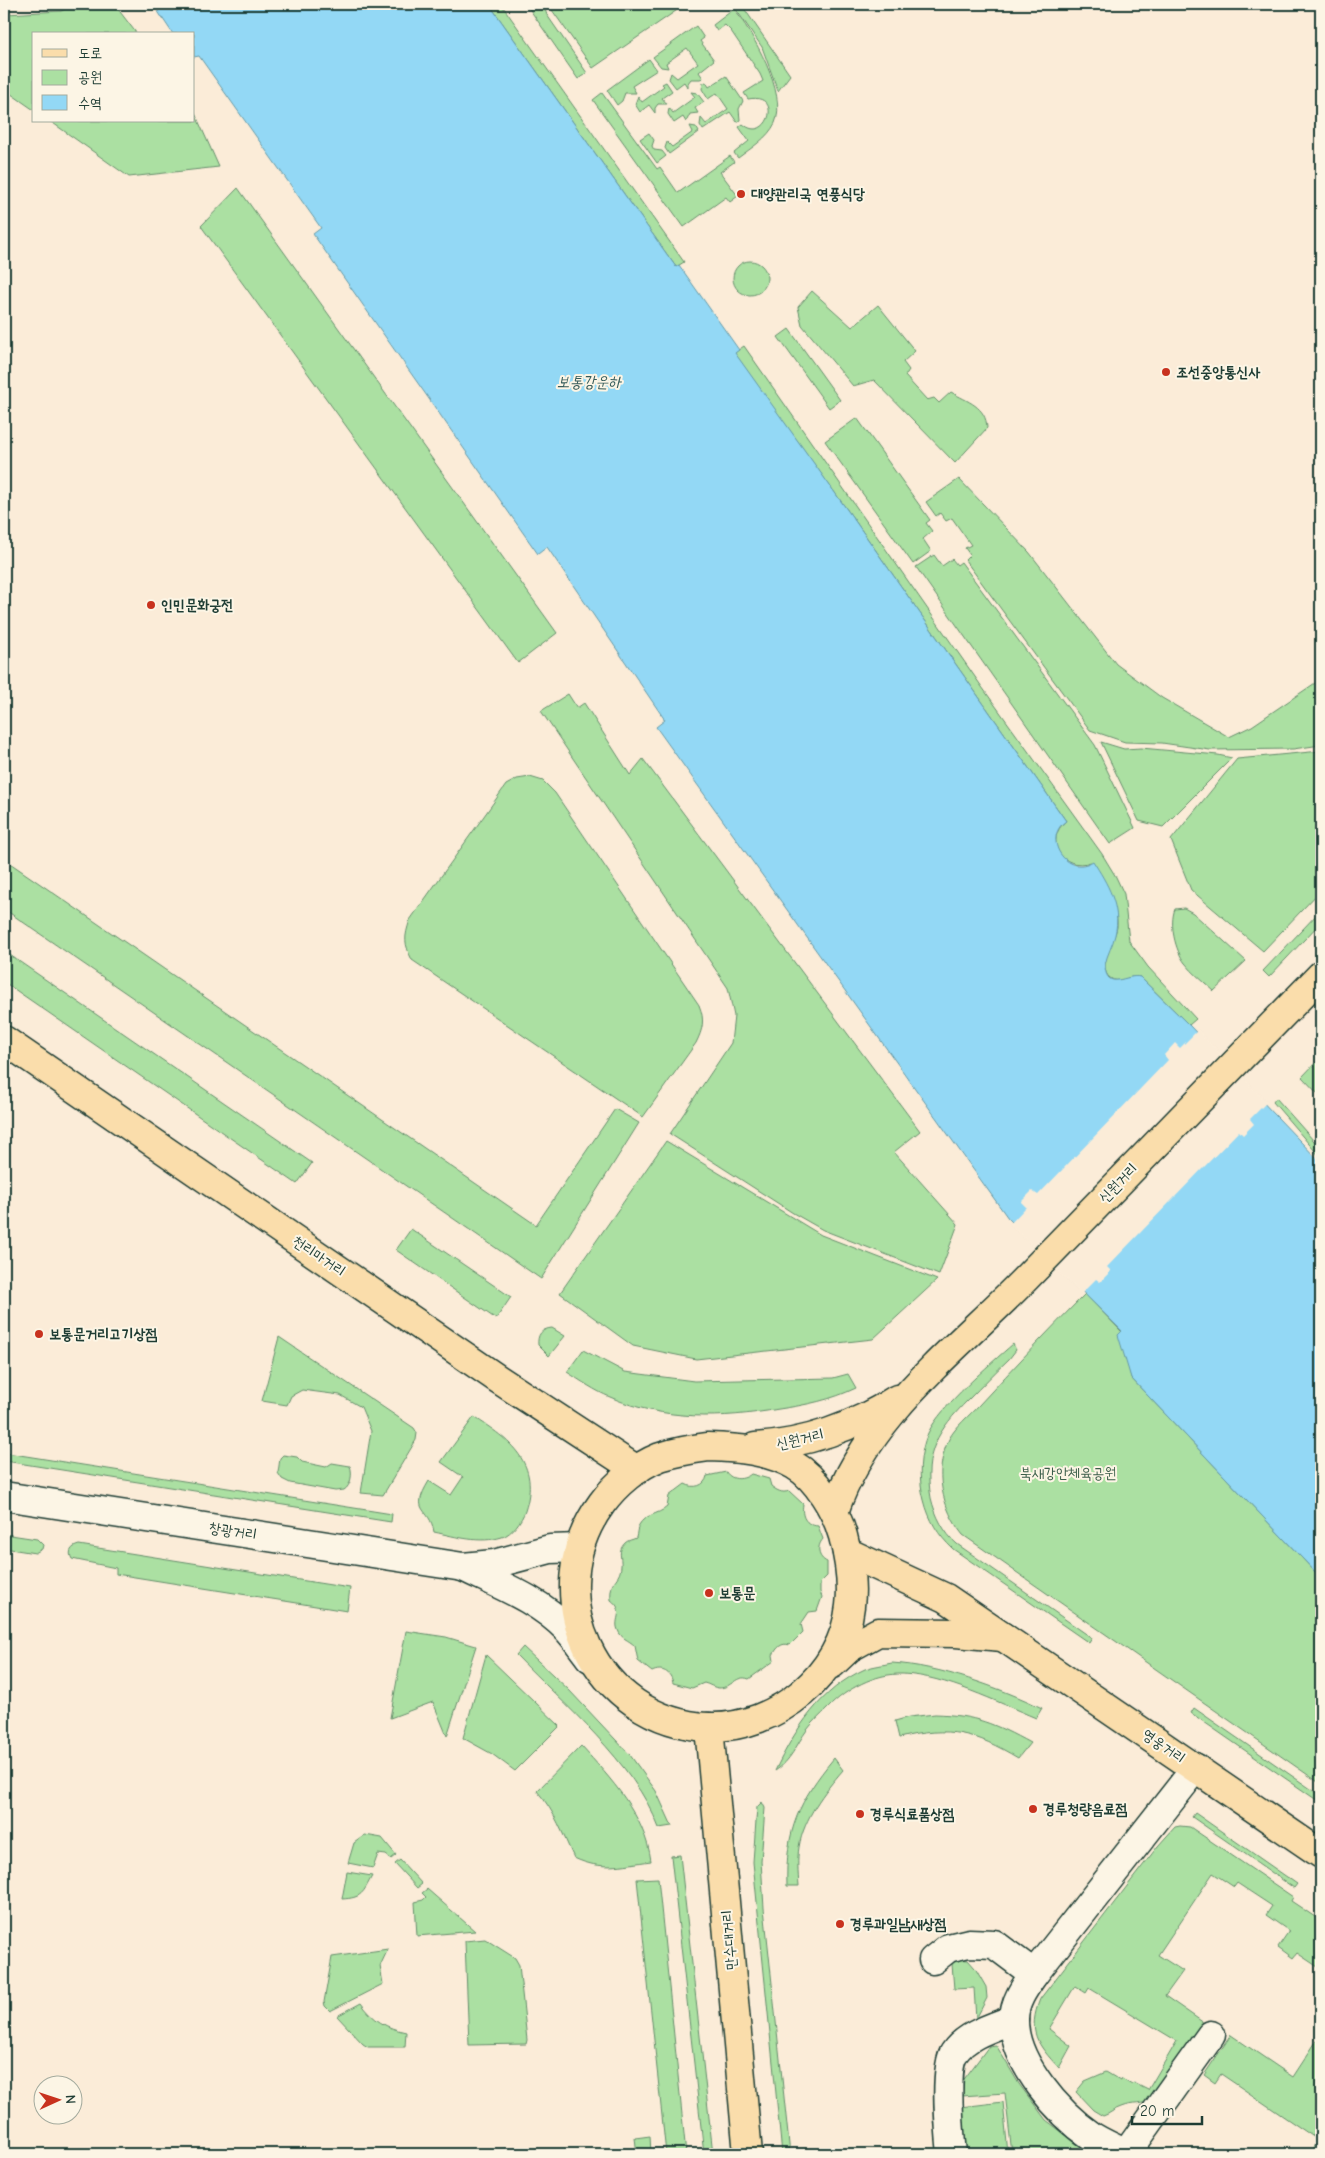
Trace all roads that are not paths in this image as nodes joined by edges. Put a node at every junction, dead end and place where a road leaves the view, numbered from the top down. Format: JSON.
{"nodes":[{"id":1,"x":1321,"y":975,"type":"edge"},
{"id":2,"x":4,"y":1040,"type":"edge"},
{"id":3,"x":913,"y":1389,"type":"junction"},
{"id":4,"x":736,"y":1448,"type":"junction"},
{"id":5,"x":637,"y":1470,"type":"junction"},
{"id":6,"x":4,"y":1496,"type":"edge"},
{"id":7,"x":834,"y":1512,"type":"junction"},
{"id":8,"x":579,"y":1548,"type":"junction"},
{"id":9,"x":847,"y":1552,"type":"junction"},
{"id":10,"x":463,"y":1567,"type":"junction"},
{"id":11,"x":1007,"y":1638,"type":"junction"},
{"id":12,"x":605,"y":1676,"type":"junction"},
{"id":13,"x":813,"y":1683,"type":"junction"},
{"id":14,"x":709,"y":1727,"type":"junction"},
{"id":15,"x":1196,"y":1768,"type":"junction"},
{"id":16,"x":1321,"y":1854,"type":"edge"},
{"id":17,"x":933,"y":1960,"type":"dead end"},
{"id":18,"x":1034,"y":1974,"type":"junction"},
{"id":19,"x":1014,"y":2019,"type":"junction"},
{"id":20,"x":1211,"y":2034,"type":"dead end"},
{"id":21,"x":748,"y":2154,"type":"edge"},
{"id":22,"x":952,"y":2154,"type":"edge"},
{"id":23,"x":1126,"y":2154,"type":"edge"}],
"edges":[{"from":1,"to":3,"type":"main road","name":"신원거리"},
{"from":2,"to":5,"type":"main road","name":"천리마거리"},
{"from":3,"to":4,"type":"main road","name":"신원거리"},
{"from":3,"to":7,"type":"main road","name":"신원거리"},
{"from":4,"to":5,"type":"main road"},
{"from":4,"to":7,"type":"main road"},
{"from":5,"to":8,"type":"main road"},
{"from":6,"to":10,"type":"street","name":"창광거리"},
{"from":7,"to":9,"type":"main road"},
{"from":8,"to":10,"type":"street","name":"창광거리"},
{"from":8,"to":12,"type":"main road"},
{"from":9,"to":11,"type":"main road","name":"영웅거리"},
{"from":9,"to":13,"type":"main road"},
{"from":10,"to":12,"type":"street","name":"창광거리"},
{"from":11,"to":13,"type":"main road"},
{"from":11,"to":15,"type":"main road","name":"영웅거리"},
{"from":12,"to":14,"type":"main road"},
{"from":13,"to":14,"type":"main road"},
{"from":14,"to":21,"type":"main road","name":"만수대거리"},
{"from":15,"to":16,"type":"main road","name":"영웅거리"},
{"from":15,"to":18,"type":"street"},
{"from":17,"to":18,"type":"street"},
{"from":18,"to":19,"type":"street"},
{"from":19,"to":22,"type":"street"},
{"from":19,"to":23,"type":"street"},
{"from":20,"to":23,"type":"street"}]}
